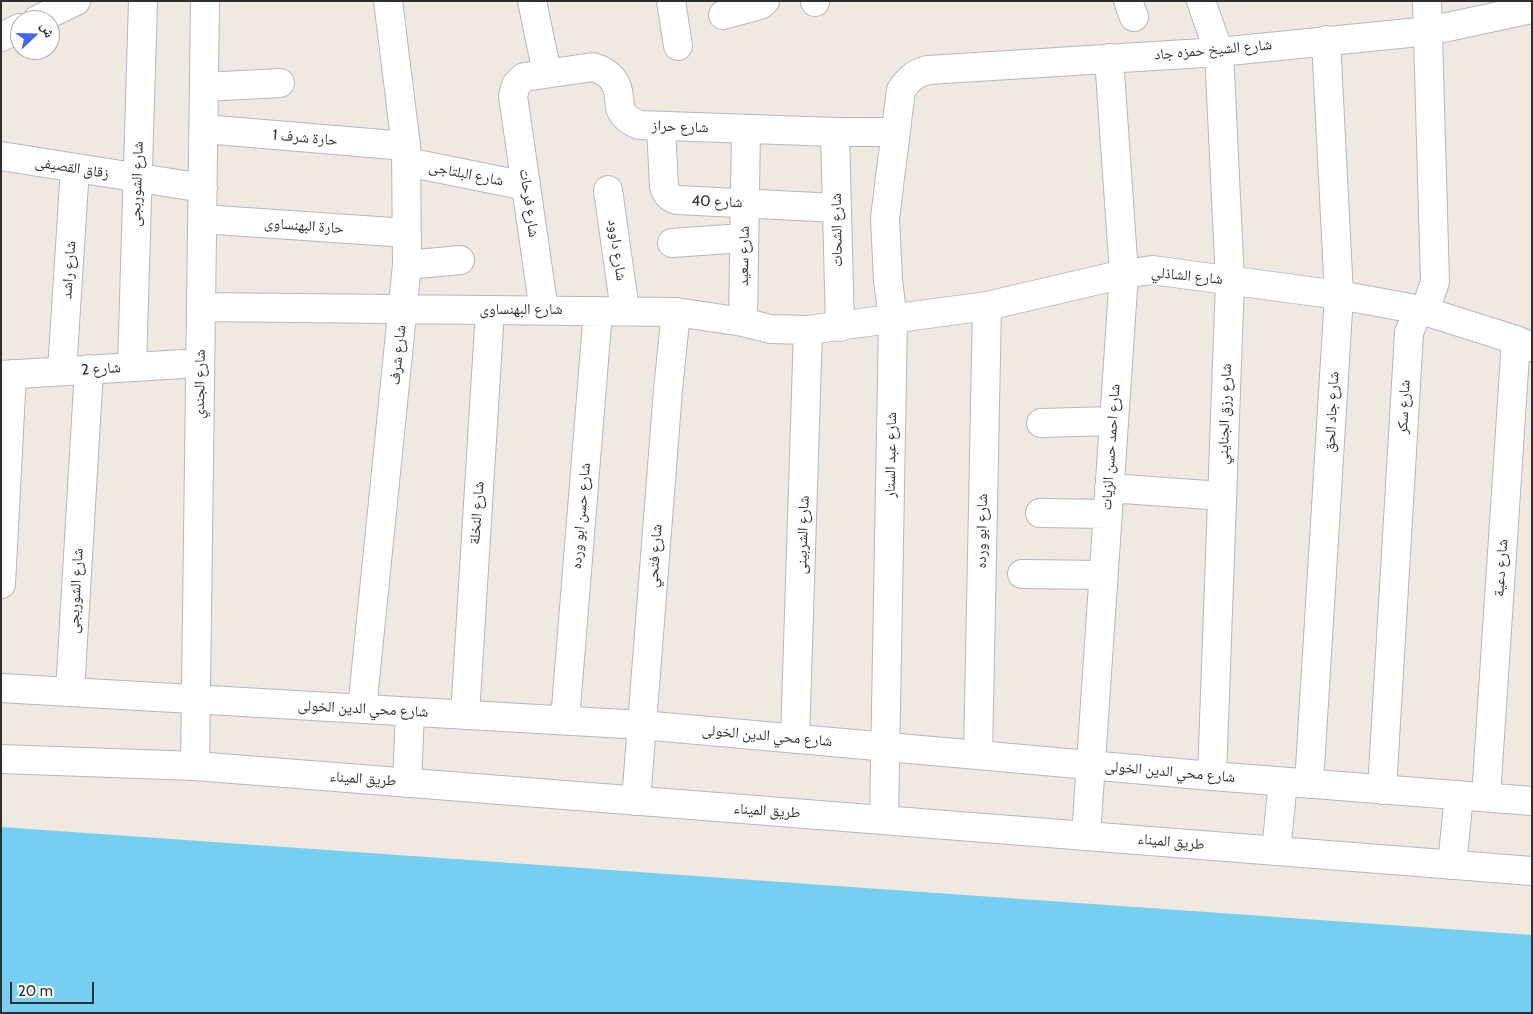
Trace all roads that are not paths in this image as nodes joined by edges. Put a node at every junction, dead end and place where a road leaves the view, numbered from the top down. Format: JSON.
{"nodes":[{"id":1,"x":76,"y":1,"type":"edge"},
{"id":2,"x":143,"y":1,"type":"edge"},
{"id":3,"x":205,"y":1,"type":"edge"},
{"id":4,"x":388,"y":1,"type":"edge"},
{"id":5,"x":532,"y":1,"type":"edge"},
{"id":6,"x":670,"y":1,"type":"edge"},
{"id":7,"x":765,"y":1,"type":"edge"},
{"id":8,"x":1201,"y":1,"type":"edge"},
{"id":9,"x":1427,"y":1,"type":"edge"},
{"id":10,"x":1532,"y":9,"type":"edge"},
{"id":11,"x":58,"y":10,"type":"edge"},
{"id":12,"x":723,"y":15,"type":"dead end"},
{"id":13,"x":1429,"y":31,"type":"junction"},
{"id":14,"x":1326,"y":40,"type":"junction"},
{"id":15,"x":678,"y":46,"type":"dead end"},
{"id":16,"x":1219,"y":52,"type":"junction"},
{"id":17,"x":1109,"y":58,"type":"junction"},
{"id":18,"x":547,"y":73,"type":"junction"},
{"id":19,"x":280,"y":83,"type":"dead end"},
{"id":20,"x":204,"y":87,"type":"junction"},
{"id":21,"x":901,"y":90,"type":"joint"},
{"id":22,"x":513,"y":96,"type":"joint"},
{"id":23,"x":660,"y":127,"type":"junction"},
{"id":24,"x":204,"y":129,"type":"junction"},
{"id":25,"x":746,"y":129,"type":"junction"},
{"id":26,"x":835,"y":132,"type":"junction"},
{"id":27,"x":895,"y":132,"type":"junction"},
{"id":28,"x":406,"y":154,"type":"junction"},
{"id":29,"x":1,"y":156,"type":"edge"},
{"id":30,"x":75,"y":168,"type":"junction"},
{"id":31,"x":138,"y":178,"type":"junction"},
{"id":32,"x":526,"y":186,"type":"junction"},
{"id":33,"x":203,"y":188,"type":"junction"},
{"id":34,"x":608,"y":190,"type":"dead end"},
{"id":35,"x":745,"y":203,"type":"junction"},
{"id":36,"x":837,"y":208,"type":"junction"},
{"id":37,"x":202,"y":219,"type":"junction"},
{"id":38,"x":407,"y":233,"type":"junction"},
{"id":39,"x":743,"y":238,"type":"junction"},
{"id":40,"x":672,"y":243,"type":"dead end"},
{"id":41,"x":460,"y":260,"type":"dead end"},
{"id":42,"x":407,"y":265,"type":"junction"},
{"id":43,"x":1124,"y":274,"type":"junction"},
{"id":44,"x":1230,"y":281,"type":"junction"},
{"id":45,"x":1339,"y":295,"type":"junction"},
{"id":46,"x":987,"y":306,"type":"junction"},
{"id":47,"x":201,"y":307,"type":"junction"},
{"id":48,"x":403,"y":310,"type":"junction"},
{"id":49,"x":490,"y":310,"type":"junction"},
{"id":50,"x":544,"y":310,"type":"junction"},
{"id":51,"x":1421,"y":310,"type":"junction"},
{"id":52,"x":598,"y":311,"type":"junction"},
{"id":53,"x":625,"y":311,"type":"junction"},
{"id":54,"x":676,"y":312,"type":"junction"},
{"id":55,"x":893,"y":320,"type":"junction"},
{"id":56,"x":743,"y":322,"type":"junction"},
{"id":57,"x":840,"y":327,"type":"junction"},
{"id":58,"x":808,"y":330,"type":"junction"},
{"id":59,"x":1524,"y":343,"type":"edge"},
{"id":60,"x":200,"y":363,"type":"junction"},
{"id":61,"x":132,"y":367,"type":"junction"},
{"id":62,"x":76,"y":370,"type":"junction"},
{"id":63,"x":7,"y":374,"type":"edge"},
{"id":64,"x":1113,"y":422,"type":"junction"},
{"id":65,"x":1041,"y":423,"type":"dead end"},
{"id":66,"x":1222,"y":496,"type":"junction"},
{"id":67,"x":1108,"y":501,"type":"junction"},
{"id":68,"x":1040,"y":513,"type":"dead end"},
{"id":69,"x":1022,"y":574,"type":"dead end"},
{"id":70,"x":1103,"y":574,"type":"junction"},
{"id":71,"x":1,"y":584,"type":"edge"},
{"id":72,"x":1,"y":688,"type":"edge"},
{"id":73,"x":70,"y":692,"type":"junction"},
{"id":74,"x":196,"y":699,"type":"junction"},
{"id":75,"x":362,"y":709,"type":"junction"},
{"id":76,"x":410,"y":712,"type":"junction"},
{"id":77,"x":465,"y":715,"type":"junction"},
{"id":78,"x":564,"y":720,"type":"junction"},
{"id":79,"x":642,"y":725,"type":"junction"},
{"id":80,"x":795,"y":739,"type":"junction"},
{"id":81,"x":885,"y":747,"type":"junction"},
{"id":82,"x":978,"y":755,"type":"junction"},
{"id":83,"x":1,"y":758,"type":"edge"},
{"id":84,"x":1090,"y":765,"type":"junction"},
{"id":85,"x":195,"y":766,"type":"junction"},
{"id":86,"x":1212,"y":776,"type":"junction"},
{"id":87,"x":1283,"y":782,"type":"junction"},
{"id":88,"x":407,"y":783,"type":"junction"},
{"id":89,"x":1309,"y":784,"type":"junction"},
{"id":90,"x":1382,"y":790,"type":"junction"},
{"id":91,"x":1472,"y":796,"type":"junction"},
{"id":92,"x":636,"y":800,"type":"junction"},
{"id":93,"x":1532,"y":801,"type":"edge"},
{"id":94,"x":884,"y":820,"type":"junction"},
{"id":95,"x":1086,"y":836,"type":"junction"},
{"id":96,"x":1276,"y":851,"type":"junction"},
{"id":97,"x":1452,"y":865,"type":"junction"},
{"id":98,"x":1532,"y":871,"type":"edge"}],
"edges":[{"from":1,"to":11,"type":"street"},
{"from":2,"to":31,"type":"street","name":"شارع الشوربجى"},
{"from":3,"to":20,"type":"street","name":"شارع الجندي"},
{"from":4,"to":28,"type":"street","name":"شارع شرف"},
{"from":5,"to":18,"type":"street"},
{"from":6,"to":15,"type":"street"},
{"from":7,"to":12,"type":"street"},
{"from":8,"to":16,"type":"street","name":"شارع رزق الجنايني"},
{"from":9,"to":13,"type":"street","name":"شارع سكر"},
{"from":10,"to":13,"type":"street","name":"شارع الشيخ حمزه جاد"},
{"from":13,"to":14,"type":"street","name":"شارع الشيخ حمزه جاد"},
{"from":13,"to":51,"type":"street","name":"شارع سكر"},
{"from":14,"to":16,"type":"street","name":"شارع الشيخ حمزه جاد"},
{"from":14,"to":45,"type":"street","name":"شارع جاد الحق"},
{"from":16,"to":17,"type":"street","name":"شارع الشيخ حمزه جاد"},
{"from":16,"to":44,"type":"street","name":"شارع رزق الجنايني"},
{"from":17,"to":21,"type":"street","name":"شارع الشيخ حمزه جاد"},
{"from":17,"to":43,"type":"street","name":"شارع احمد حسن الزيات"},
{"from":18,"to":22,"type":"street","name":"شارع حراز"},
{"from":18,"to":23,"type":"street","name":"شارع حراز"},
{"from":19,"to":20,"type":"street"},
{"from":20,"to":24,"type":"street","name":"شارع الجندي"},
{"from":21,"to":27,"type":"street","name":"شارع عبد الستار"},
{"from":22,"to":32,"type":"street","name":"شارع فرحات"},
{"from":23,"to":25,"type":"street","name":"شارع حراز"},
{"from":23,"to":35,"type":"street","name":"شارع 40"},
{"from":24,"to":28,"type":"street","name":"حارة شرف 1"},
{"from":24,"to":33,"type":"street","name":"شارع الجندي"},
{"from":25,"to":26,"type":"street","name":"شارع حراز"},
{"from":25,"to":35,"type":"street","name":"شارع سعيد"},
{"from":26,"to":27,"type":"street","name":"شارع حراز"},
{"from":26,"to":36,"type":"street","name":"شارع الشحات"},
{"from":27,"to":55,"type":"street","name":"شارع عبد الستار"},
{"from":28,"to":32,"type":"street","name":"شارع البلتاجى"},
{"from":28,"to":38,"type":"street","name":"شارع شرف"},
{"from":29,"to":30,"type":"street","name":"زقاق القصيفى"},
{"from":30,"to":31,"type":"street","name":"زقاق القصيفى"},
{"from":30,"to":62,"type":"street","name":"شارع راشد"},
{"from":31,"to":33,"type":"street","name":"زقاق القصيفى"},
{"from":31,"to":61,"type":"street","name":"شارع الشوربجى"},
{"from":32,"to":50,"type":"street","name":"شارع فرحات"},
{"from":33,"to":37,"type":"street","name":"شارع الجندي"},
{"from":34,"to":53,"type":"street","name":"شارع داوود"},
{"from":35,"to":36,"type":"street","name":"شارع 40"},
{"from":35,"to":39,"type":"street","name":"شارع سعيد"},
{"from":36,"to":57,"type":"street","name":"شارع الشحات"},
{"from":37,"to":38,"type":"street","name":"حارة البهنساوى"},
{"from":37,"to":47,"type":"street","name":"شارع الجندي"},
{"from":38,"to":42,"type":"street","name":"شارع شرف"},
{"from":39,"to":40,"type":"street"},
{"from":39,"to":56,"type":"street","name":"شارع سعيد"},
{"from":41,"to":42,"type":"street"},
{"from":42,"to":48,"type":"street","name":"شارع شرف"},
{"from":43,"to":44,"type":"street","name":"شارع الشاذلي"},
{"from":43,"to":46,"type":"street","name":"شارع الشاذلي"},
{"from":43,"to":64,"type":"street","name":"شارع احمد حسن الزيات"},
{"from":44,"to":45,"type":"street","name":"شارع الشاذلي"},
{"from":44,"to":66,"type":"street","name":"شارع رزق الجنايني"},
{"from":45,"to":51,"type":"street","name":"شارع الشاذلي"},
{"from":45,"to":89,"type":"street","name":"شارع جاد الحق"},
{"from":46,"to":55,"type":"street","name":"شارع الشاذلي"},
{"from":46,"to":82,"type":"street","name":"شارع ابو ورده"},
{"from":47,"to":48,"type":"street","name":"شارع البهنساوى"},
{"from":47,"to":60,"type":"street","name":"شارع الجندي"},
{"from":48,"to":49,"type":"street","name":"شارع البهنساوى"},
{"from":48,"to":75,"type":"street","name":"شارع شرف"},
{"from":49,"to":50,"type":"street","name":"شارع البهنساوى"},
{"from":49,"to":77,"type":"street","name":"شارع النخلة"},
{"from":50,"to":52,"type":"street","name":"شارع البهنساوى"},
{"from":51,"to":59,"type":"street","name":"شارع الشاذلي"},
{"from":51,"to":90,"type":"street","name":"شارع سكر"},
{"from":52,"to":53,"type":"street","name":"شارع البهنساوى"},
{"from":52,"to":78,"type":"street","name":"شارع حسن ابو ورده"},
{"from":53,"to":54,"type":"street","name":"شارع البهنساوى"},
{"from":54,"to":56,"type":"street","name":"شارع البهنساوى"},
{"from":54,"to":79,"type":"street","name":"شارع فتحي"},
{"from":55,"to":57,"type":"street","name":"شارع الشاذلي"},
{"from":55,"to":81,"type":"street","name":"شارع عبد الستار"},
{"from":56,"to":58,"type":"street","name":"شارع البهنساوى"},
{"from":57,"to":58,"type":"street","name":"شارع البهنساوى"},
{"from":58,"to":80,"type":"street","name":"شارع الشربينى"},
{"from":59,"to":91,"type":"street","name":"شارع دعية"},
{"from":60,"to":61,"type":"street","name":"شارع 2"},
{"from":60,"to":74,"type":"street","name":"شارع الجندي"},
{"from":61,"to":62,"type":"street","name":"شارع 2"},
{"from":62,"to":63,"type":"street","name":"شارع 2"},
{"from":62,"to":73,"type":"street","name":"شارع الشوربجى"},
{"from":63,"to":71,"type":"street"},
{"from":64,"to":65,"type":"street"},
{"from":64,"to":67,"type":"street","name":"شارع احمد حسن الزيات"},
{"from":66,"to":67,"type":"street"},
{"from":66,"to":86,"type":"street","name":"شارع رزق الجنايني"},
{"from":67,"to":68,"type":"street"},
{"from":67,"to":70,"type":"street","name":"شارع احمد حسن الزيات"},
{"from":69,"to":70,"type":"street"},
{"from":70,"to":84,"type":"street","name":"شارع احمد حسن الزيات"},
{"from":72,"to":73,"type":"street","name":"شارع محي الدين الخولى"},
{"from":73,"to":74,"type":"street","name":"شارع محي الدين الخولى"},
{"from":74,"to":75,"type":"street","name":"شارع محي الدين الخولى"},
{"from":74,"to":85,"type":"street","name":"شارع الجندي"},
{"from":75,"to":76,"type":"street","name":"شارع محي الدين الخولى"},
{"from":76,"to":77,"type":"street","name":"شارع محي الدين الخولى"},
{"from":76,"to":88,"type":"street"},
{"from":77,"to":78,"type":"street","name":"شارع محي الدين الخولى"},
{"from":78,"to":79,"type":"street","name":"شارع محي الدين الخولى"},
{"from":79,"to":80,"type":"street","name":"شارع محي الدين الخولى"},
{"from":79,"to":92,"type":"street","name":"شارع فتحي"},
{"from":80,"to":81,"type":"street","name":"شارع محي الدين الخولى"},
{"from":81,"to":82,"type":"street","name":"شارع محي الدين الخولى"},
{"from":81,"to":94,"type":"street","name":"شارع عبد الستار"},
{"from":82,"to":84,"type":"street","name":"شارع محي الدين الخولى"},
{"from":83,"to":85,"type":"street","name":"طريق الميناء"},
{"from":84,"to":86,"type":"street","name":"شارع محي الدين الخولى"},
{"from":84,"to":95,"type":"street","name":"شارع احمد حسن الزيات"},
{"from":85,"to":88,"type":"street","name":"طريق الميناء"},
{"from":86,"to":87,"type":"street","name":"شارع محي الدين الخولى"},
{"from":87,"to":89,"type":"street","name":"شارع محي الدين الخولى"},
{"from":87,"to":96,"type":"street"},
{"from":88,"to":92,"type":"street","name":"طريق الميناء"},
{"from":89,"to":90,"type":"street","name":"شارع محي الدين الخولى"},
{"from":90,"to":91,"type":"street","name":"شارع محي الدين الخولى"},
{"from":91,"to":93,"type":"street","name":"شارع محي الدين الخولى"},
{"from":91,"to":97,"type":"street","name":"شارع دعية"},
{"from":92,"to":94,"type":"street","name":"طريق الميناء"},
{"from":94,"to":95,"type":"street","name":"طريق الميناء"},
{"from":95,"to":96,"type":"street","name":"طريق الميناء"},
{"from":96,"to":97,"type":"street","name":"طريق الميناء"},
{"from":97,"to":98,"type":"street","name":"طريق الميناء"}]}
